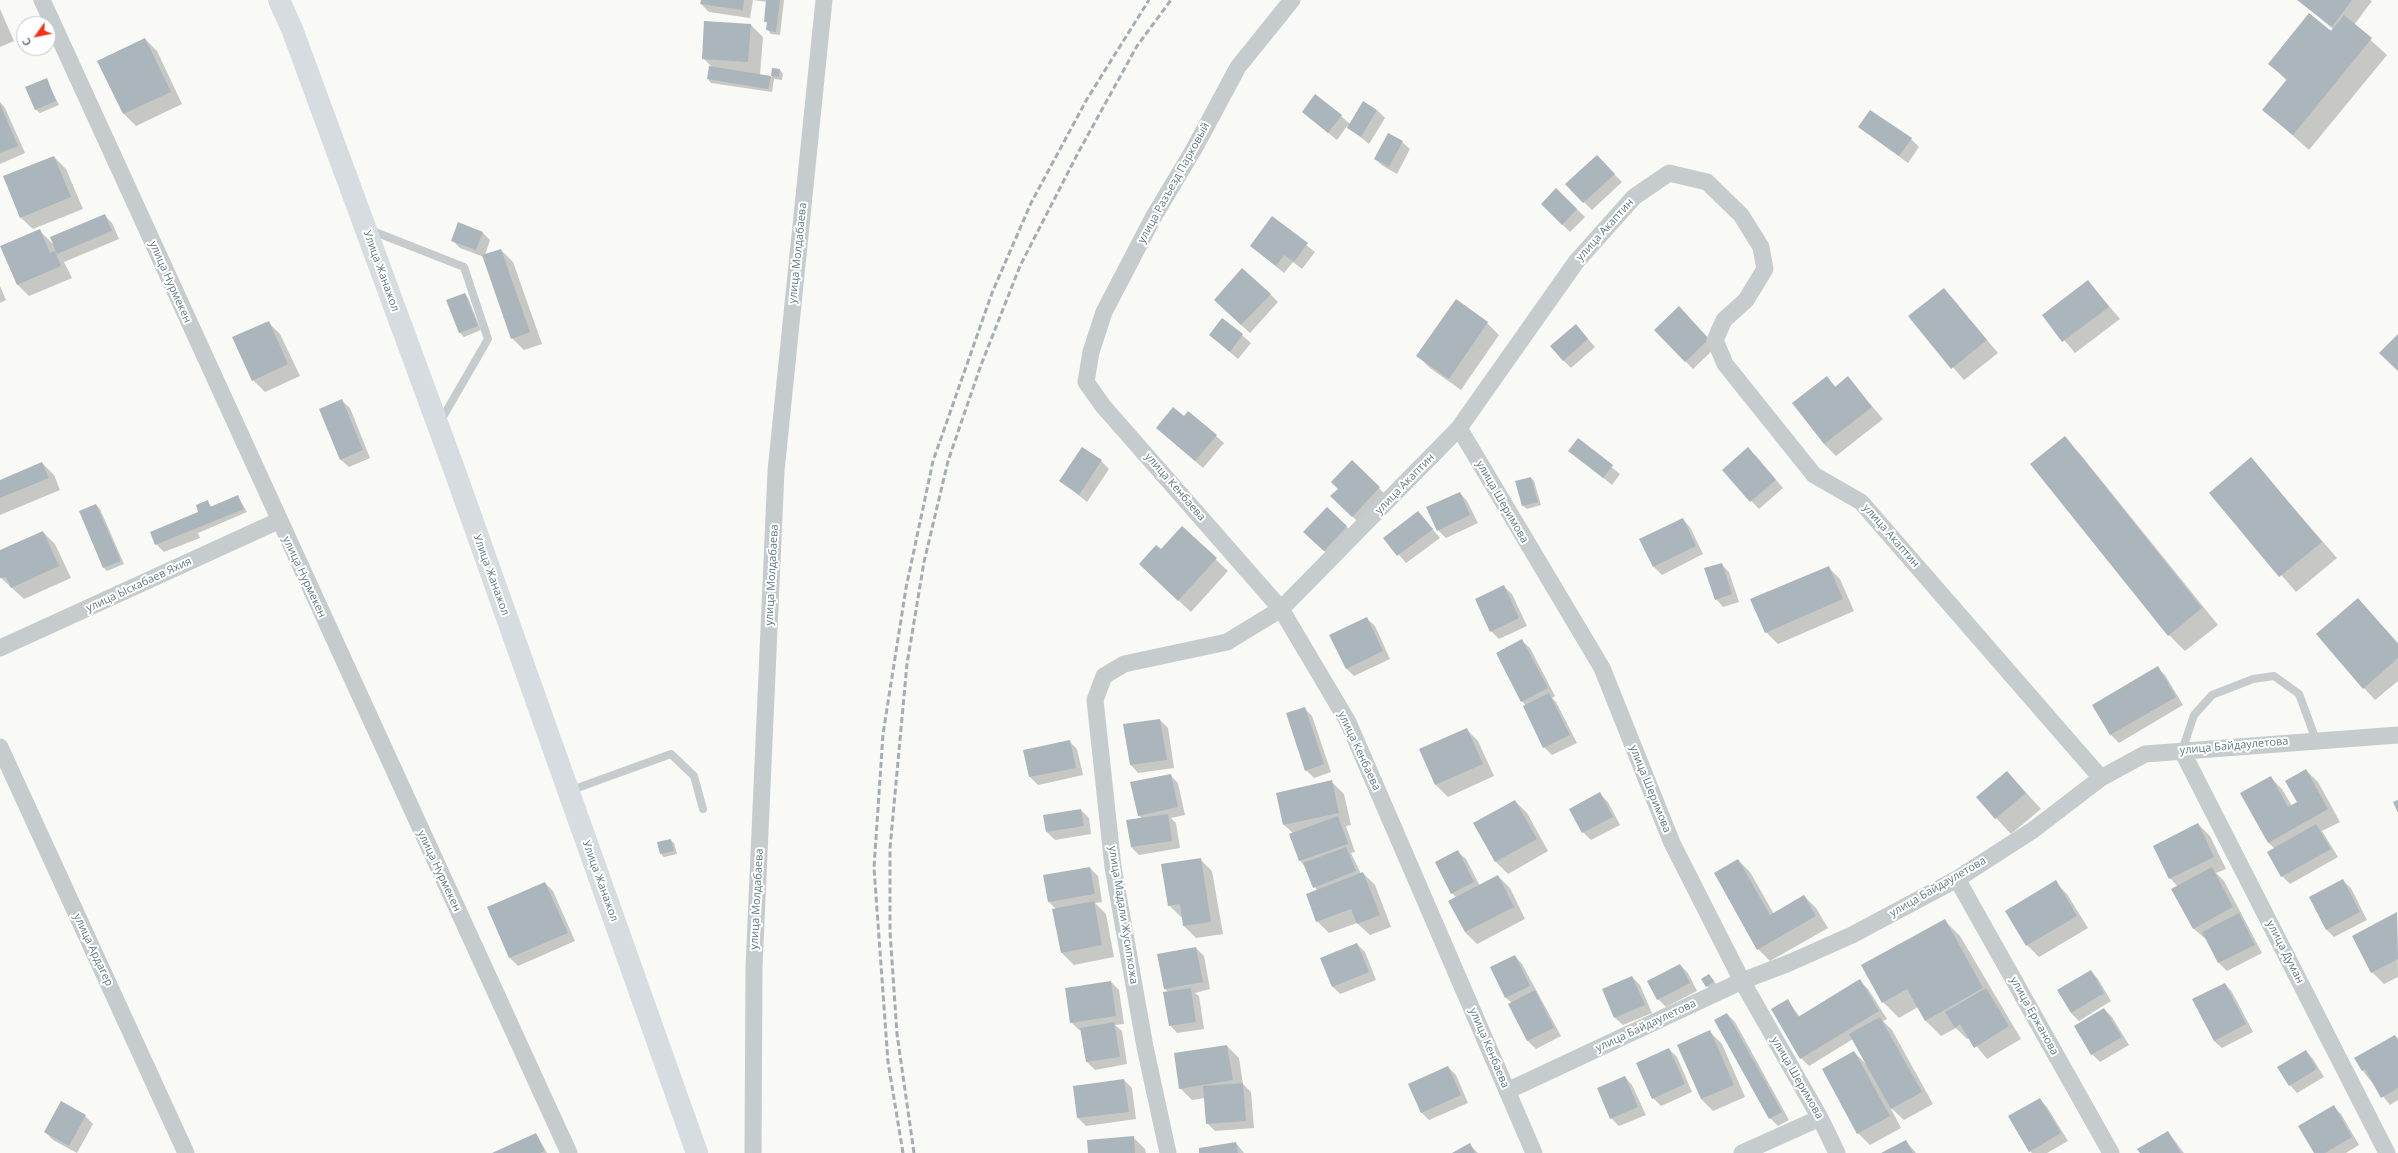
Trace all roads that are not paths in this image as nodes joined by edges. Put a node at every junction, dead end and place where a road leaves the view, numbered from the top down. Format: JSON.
{"nodes":[{"id":1,"x":42,"y":0,"type":"edge"},
{"id":2,"x":279,"y":0,"type":"edge"},
{"id":3,"x":824,"y":0,"type":"edge"},
{"id":4,"x":1292,"y":0,"type":"edge"},
{"id":5,"x":365,"y":228,"type":"junction"},
{"id":6,"x":1086,"y":382,"type":"joint"},
{"id":7,"x":438,"y":426,"type":"junction"},
{"id":8,"x":1459,"y":428,"type":"junction"},
{"id":9,"x":278,"y":521,"type":"junction"},
{"id":10,"x":1281,"y":609,"type":"junction"},
{"id":11,"x":0,"y":648,"type":"edge"},
{"id":12,"x":1104,"y":676,"type":"joint"},
{"id":13,"x":2398,"y":735,"type":"edge"},
{"id":14,"x":2316,"y":740,"type":"junction"},
{"id":15,"x":0,"y":748,"type":"edge"},
{"id":16,"x":2182,"y":751,"type":"junction"},
{"id":17,"x":2101,"y":778,"type":"junction"},
{"id":18,"x":568,"y":791,"type":"junction"},
{"id":19,"x":702,"y":809,"type":"dead end"},
{"id":20,"x":1956,"y":879,"type":"junction"},
{"id":21,"x":1742,"y":981,"type":"junction"},
{"id":22,"x":1507,"y":1091,"type":"junction"},
{"id":23,"x":1820,"y":1118,"type":"junction"},
{"id":24,"x":186,"y":1153,"type":"edge"},
{"id":25,"x":569,"y":1153,"type":"edge"},
{"id":26,"x":697,"y":1153,"type":"edge"},
{"id":27,"x":753,"y":1153,"type":"edge"},
{"id":28,"x":1168,"y":1153,"type":"edge"},
{"id":29,"x":1534,"y":1153,"type":"edge"},
{"id":30,"x":1742,"y":1153,"type":"edge"},
{"id":31,"x":1837,"y":1153,"type":"edge"},
{"id":32,"x":2111,"y":1153,"type":"edge"},
{"id":33,"x":2388,"y":1153,"type":"edge"}],
"edges":[{"from":1,"to":9,"type":"street","name":"улица Нурмекен"},
{"from":2,"to":5,"type":"main road","name":"Улица Жанажол"},
{"from":3,"to":27,"type":"street","name":"улица Молдабаева"},
{"from":4,"to":6,"type":"street","name":"улица Разъезд Парковый"},
{"from":5,"to":7,"type":"main road","name":"Улица Жанажол"},
{"from":5,"to":7,"type":"lane"},
{"from":6,"to":10,"type":"street","name":"улица Кенбаева"},
{"from":7,"to":18,"type":"main road","name":"Улица Жанажол"},
{"from":8,"to":10,"type":"street","name":"улица Акаптин"},
{"from":8,"to":17,"type":"street","name":"улица Акаптин"},
{"from":8,"to":21,"type":"street","name":"улица Шеримова"},
{"from":9,"to":11,"type":"street","name":"улица Ыскабаев Яхия"},
{"from":9,"to":25,"type":"street","name":"улица Нурмекен"},
{"from":10,"to":12,"type":"street","name":"улица Акаптин"},
{"from":10,"to":22,"type":"street","name":"улица Кенбаева"},
{"from":12,"to":28,"type":"street","name":"улица Мадали Жусипкожа"},
{"from":13,"to":14,"type":"street","name":"улица Байдаулетова"},
{"from":14,"to":16,"type":"street","name":"улица Байдаулетова"},
{"from":14,"to":16,"type":"lane"},
{"from":15,"to":24,"type":"street","name":"улица Ардагер"},
{"from":16,"to":17,"type":"street","name":"улица Байдаулетова"},
{"from":16,"to":33,"type":"street","name":"улица Думан"},
{"from":17,"to":20,"type":"street","name":"улица Байдаулетова"},
{"from":18,"to":19,"type":"lane"},
{"from":18,"to":26,"type":"main road","name":"Улица Жанажол"},
{"from":20,"to":21,"type":"street","name":"улица Байдаулетова"},
{"from":20,"to":32,"type":"street","name":"улица Ержанова"},
{"from":21,"to":22,"type":"street","name":"улица Байдаулетова"},
{"from":21,"to":23,"type":"street","name":"улица Шеримова"},
{"from":22,"to":29,"type":"street","name":"улица Кенбаева"},
{"from":23,"to":30,"type":"street"},
{"from":23,"to":31,"type":"street","name":"улица Шеримова"}]}
